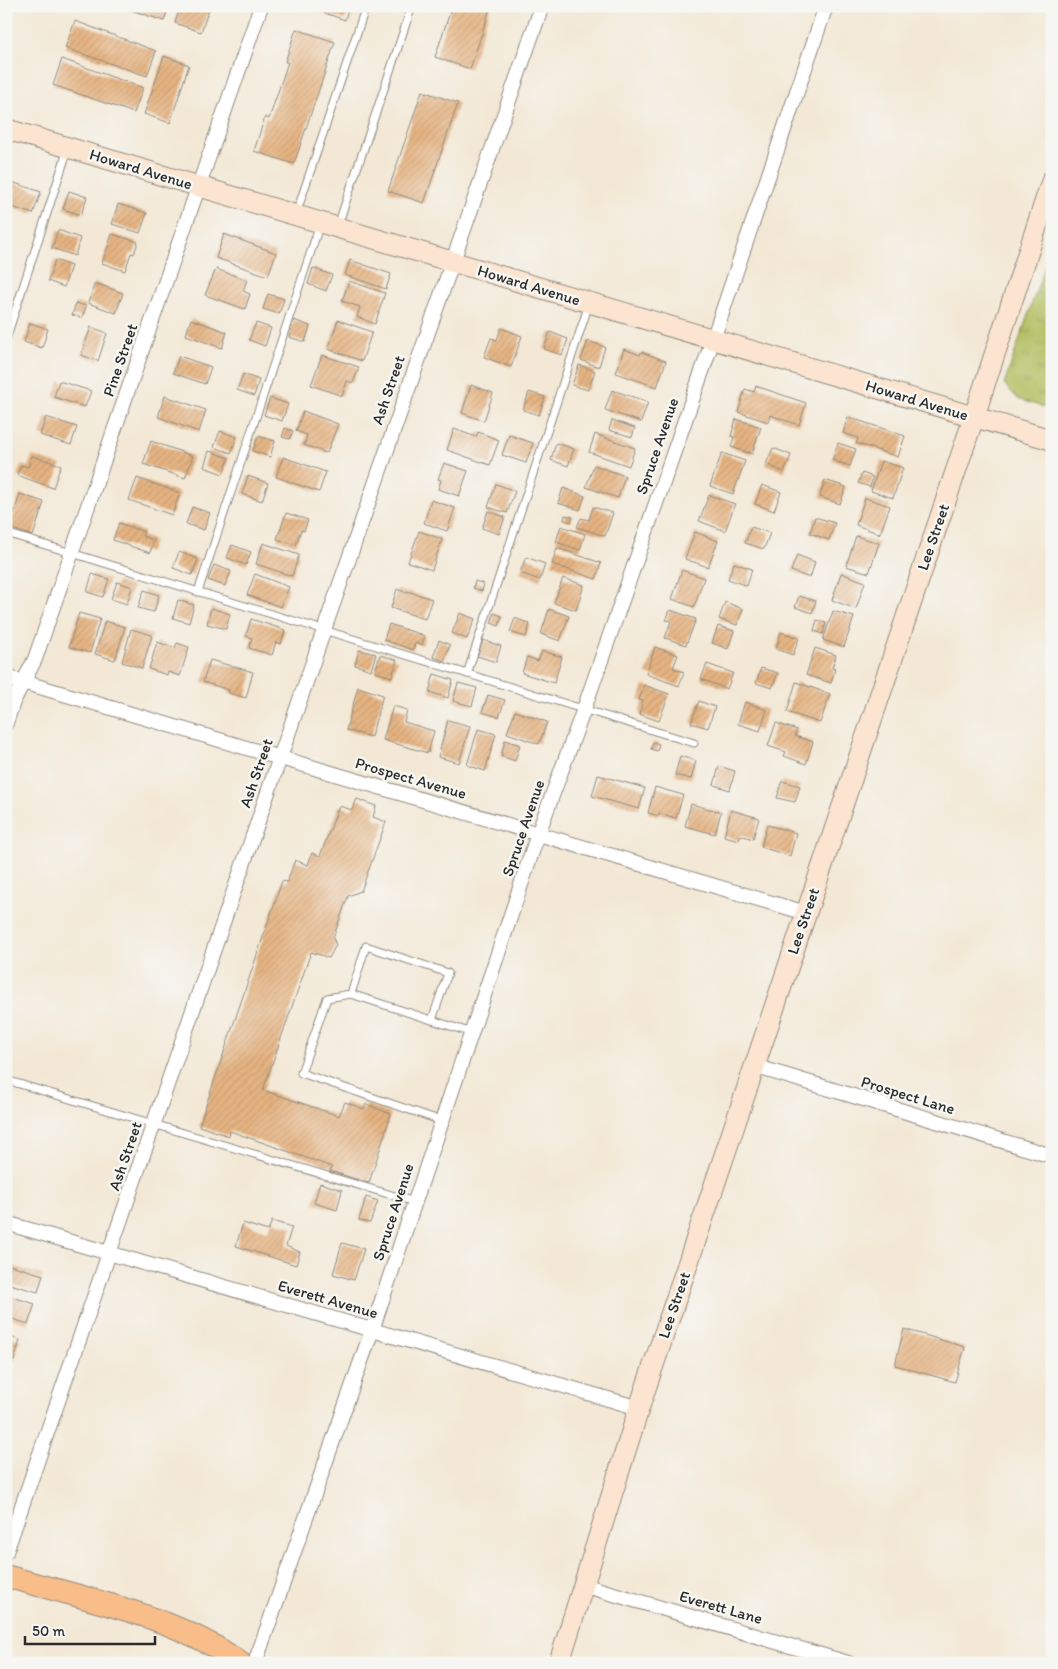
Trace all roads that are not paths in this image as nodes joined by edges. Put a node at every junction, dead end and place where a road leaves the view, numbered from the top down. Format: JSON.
{"nodes":[{"id":1,"x":261,"y":6,"type":"edge"},
{"id":2,"x":366,"y":6,"type":"edge"},
{"id":3,"x":412,"y":6,"type":"edge"},
{"id":4,"x":542,"y":6,"type":"edge"},
{"id":5,"x":826,"y":6,"type":"edge"},
{"id":6,"x":6,"y":129,"type":"edge"},
{"id":7,"x":68,"y":148,"type":"junction"},
{"id":8,"x":1052,"y":180,"type":"edge"},
{"id":9,"x":198,"y":186,"type":"junction"},
{"id":10,"x":296,"y":215,"type":"junction"},
{"id":11,"x":329,"y":225,"type":"junction"},
{"id":12,"x":452,"y":262,"type":"junction"},
{"id":13,"x":590,"y":303,"type":"junction"},
{"id":14,"x":6,"y":339,"type":"edge"},
{"id":15,"x":713,"y":339,"type":"junction"},
{"id":16,"x":974,"y":417,"type":"junction"},
{"id":17,"x":1052,"y":440,"type":"edge"},
{"id":18,"x":6,"y":533,"type":"edge"},
{"id":19,"x":71,"y":554,"type":"junction"},
{"id":20,"x":198,"y":592,"type":"junction"},
{"id":21,"x":324,"y":630,"type":"junction"},
{"id":22,"x":467,"y":674,"type":"junction"},
{"id":23,"x":6,"y":677,"type":"edge"},
{"id":24,"x":23,"y":682,"type":"junction"},
{"id":25,"x":584,"y":709,"type":"junction"},
{"id":26,"x":6,"y":723,"type":"edge"},
{"id":27,"x":694,"y":743,"type":"dead end"},
{"id":28,"x":280,"y":758,"type":"junction"},
{"id":29,"x":538,"y":834,"type":"junction"},
{"id":30,"x":806,"y":913,"type":"junction"},
{"id":31,"x":351,"y":994,"type":"junction"},
{"id":32,"x":432,"y":1020,"type":"junction"},
{"id":33,"x":472,"y":1033,"type":"junction"},
{"id":34,"x":754,"y":1066,"type":"junction"},
{"id":35,"x":6,"y":1080,"type":"edge"},
{"id":36,"x":442,"y":1121,"type":"junction"},
{"id":37,"x":155,"y":1123,"type":"junction"},
{"id":38,"x":1052,"y":1156,"type":"edge"},
{"id":39,"x":415,"y":1202,"type":"junction"},
{"id":40,"x":6,"y":1223,"type":"edge"},
{"id":41,"x":110,"y":1253,"type":"junction"},
{"id":42,"x":372,"y":1330,"type":"junction"},
{"id":43,"x":639,"y":1408,"type":"junction"},
{"id":44,"x":6,"y":1552,"type":"edge"},
{"id":45,"x":6,"y":1576,"type":"edge"},
{"id":46,"x":583,"y":1585,"type":"junction"},
{"id":47,"x":240,"y":1663,"type":"edge"},
{"id":48,"x":255,"y":1663,"type":"edge"},
{"id":49,"x":559,"y":1663,"type":"edge"},
{"id":50,"x":848,"y":1663,"type":"edge"}],
"edges":[{"from":1,"to":9,"type":"street","name":"Pine Street"},
{"from":2,"to":10,"type":"lane"},
{"from":3,"to":11,"type":"lane"},
{"from":4,"to":12,"type":"street","name":"Ash Street"},
{"from":5,"to":15,"type":"street","name":"Spruce Avenue"},
{"from":6,"to":7,"type":"main road","name":"Howard Avenue"},
{"from":7,"to":9,"type":"main road","name":"Howard Avenue"},
{"from":7,"to":14,"type":"lane"},
{"from":8,"to":16,"type":"main road","name":"Lee Street"},
{"from":9,"to":10,"type":"main road","name":"Howard Avenue"},
{"from":9,"to":19,"type":"street","name":"Pine Street"},
{"from":10,"to":11,"type":"main road","name":"Howard Avenue"},
{"from":11,"to":12,"type":"main road","name":"Howard Avenue"},
{"from":11,"to":20,"type":"lane"},
{"from":12,"to":13,"type":"main road","name":"Howard Avenue"},
{"from":12,"to":21,"type":"street","name":"Ash Street"},
{"from":13,"to":15,"type":"main road","name":"Howard Avenue"},
{"from":13,"to":22,"type":"lane"},
{"from":15,"to":16,"type":"main road","name":"Howard Avenue"},
{"from":15,"to":25,"type":"street","name":"Spruce Avenue"},
{"from":16,"to":17,"type":"main road","name":"Howard Avenue"},
{"from":16,"to":30,"type":"main road","name":"Lee Street"},
{"from":18,"to":19,"type":"lane"},
{"from":19,"to":20,"type":"lane"},
{"from":19,"to":24,"type":"street","name":"Pine Street"},
{"from":20,"to":21,"type":"lane"},
{"from":21,"to":22,"type":"lane"},
{"from":21,"to":28,"type":"street","name":"Ash Street"},
{"from":22,"to":25,"type":"lane"},
{"from":23,"to":24,"type":"street","name":"Prospect Avenue"},
{"from":24,"to":26,"type":"street","name":"Pine Street"},
{"from":24,"to":28,"type":"street","name":"Prospect Avenue"},
{"from":25,"to":27,"type":"lane"},
{"from":25,"to":29,"type":"street","name":"Spruce Avenue"},
{"from":28,"to":29,"type":"street","name":"Prospect Avenue"},
{"from":28,"to":37,"type":"street","name":"Ash Street"},
{"from":29,"to":30,"type":"street","name":"Prospect Avenue"},
{"from":29,"to":33,"type":"street","name":"Spruce Avenue"},
{"from":30,"to":34,"type":"main road","name":"Lee Street"},
{"from":31,"to":32,"type":"lane"},
{"from":31,"to":32,"type":"lane"},
{"from":31,"to":36,"type":"lane"},
{"from":32,"to":33,"type":"lane"},
{"from":33,"to":36,"type":"street","name":"Spruce Avenue"},
{"from":34,"to":38,"type":"street","name":"Prospect Lane"},
{"from":34,"to":43,"type":"main road","name":"Lee Street"},
{"from":35,"to":37,"type":"lane"},
{"from":36,"to":39,"type":"street","name":"Spruce Avenue"},
{"from":37,"to":39,"type":"lane"},
{"from":37,"to":41,"type":"street","name":"Ash Street"},
{"from":39,"to":42,"type":"street","name":"Spruce Avenue"},
{"from":40,"to":41,"type":"street","name":"Everett Avenue"},
{"from":41,"to":42,"type":"street","name":"Everett Avenue"},
{"from":41,"to":44,"type":"street","name":"Ash Street"},
{"from":42,"to":43,"type":"street","name":"Everett Avenue"},
{"from":42,"to":48,"type":"street","name":"Spruce Avenue"},
{"from":43,"to":46,"type":"main road","name":"Lee Street"},
{"from":45,"to":47,"type":"main road"},
{"from":46,"to":49,"type":"main road","name":"Lee Street"},
{"from":46,"to":50,"type":"street","name":"Everett Lane"}]}
